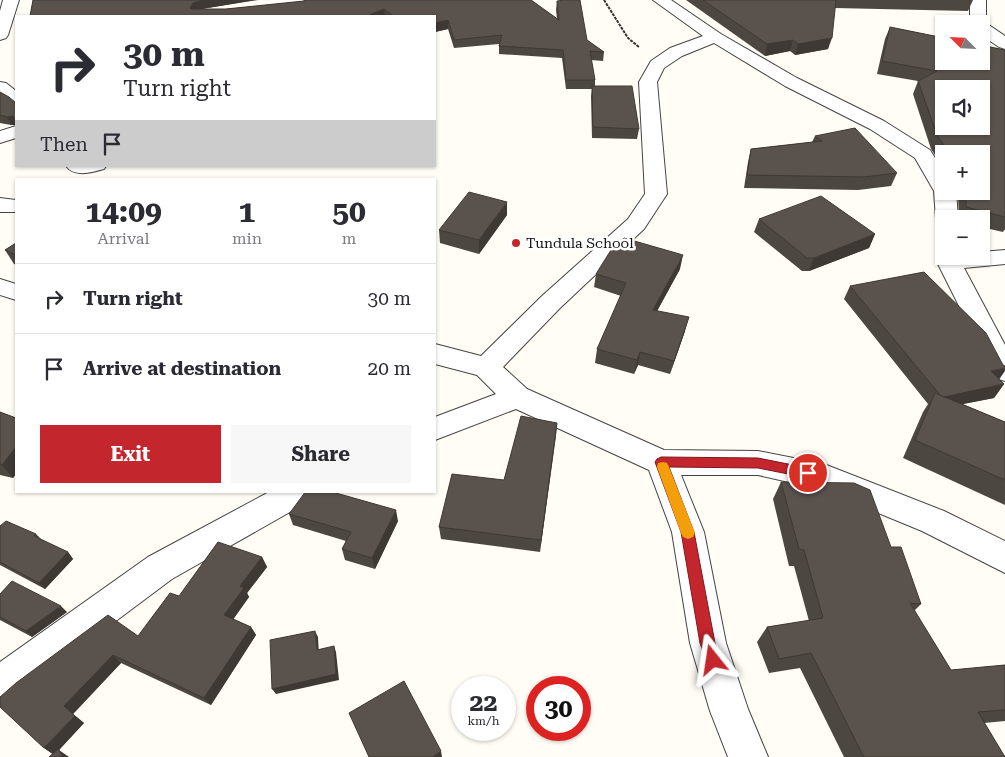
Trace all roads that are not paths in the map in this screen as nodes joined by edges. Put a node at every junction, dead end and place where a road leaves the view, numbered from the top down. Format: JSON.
{"nodes":[{"id":1,"x":11,"y":0,"type":"edge"},
{"id":2,"x":661,"y":0,"type":"edge"},
{"id":3,"x":978,"y":0,"type":"edge"},
{"id":4,"x":978,"y":15,"type":"edge"},
{"id":5,"x":990,"y":33,"type":"edge"},
{"id":6,"x":0,"y":35,"type":"edge"},
{"id":7,"x":715,"y":38,"type":"junction"},
{"id":8,"x":1005,"y":44,"type":"edge"},
{"id":9,"x":0,"y":87,"type":"edge"},
{"id":10,"x":15,"y":98,"type":"edge"},
{"id":11,"x":76,"y":167,"type":"edge"},
{"id":12,"x":89,"y":167,"type":"edge"},
{"id":13,"x":935,"y":175,"type":"edge"},
{"id":14,"x":0,"y":205,"type":"edge"},
{"id":15,"x":15,"y":206,"type":"edge"},
{"id":16,"x":1005,"y":257,"type":"edge"},
{"id":17,"x":990,"y":258,"type":"edge"},
{"id":18,"x":952,"y":265,"type":"edge"},
{"id":19,"x":0,"y":287,"type":"edge"},
{"id":20,"x":15,"y":292,"type":"edge"},
{"id":21,"x":436,"y":354,"type":"edge"},
{"id":22,"x":486,"y":367,"type":"junction"},
{"id":23,"x":1005,"y":371,"type":"edge"},
{"id":24,"x":517,"y":397,"type":"junction"},
{"id":25,"x":436,"y":429,"type":"edge"},
{"id":26,"x":661,"y":462,"type":"junction"},
{"id":27,"x":296,"y":493,"type":"edge"},
{"id":28,"x":1005,"y":558,"type":"edge"},
{"id":29,"x":0,"y":685,"type":"edge"},
{"id":30,"x":748,"y":757,"type":"edge"}],
"edges":[{"from":1,"to":6,"type":"street"},
{"from":2,"to":7,"type":"street"},
{"from":3,"to":4,"type":"street"},
{"from":5,"to":8,"type":"street"},
{"from":7,"to":13,"type":"street"},
{"from":7,"to":22,"type":"street"},
{"from":9,"to":10,"type":"street"},
{"from":11,"to":12,"type":"lane"},
{"from":14,"to":15,"type":"street"},
{"from":16,"to":17,"type":"street"},
{"from":18,"to":23,"type":"street"},
{"from":19,"to":20,"type":"street"},
{"from":21,"to":22,"type":"street"},
{"from":22,"to":24,"type":"street"},
{"from":24,"to":25,"type":"street"},
{"from":24,"to":26,"type":"street"},
{"from":26,"to":28,"type":"street"},
{"from":26,"to":30,"type":"street"},
{"from":27,"to":29,"type":"street"}]}
